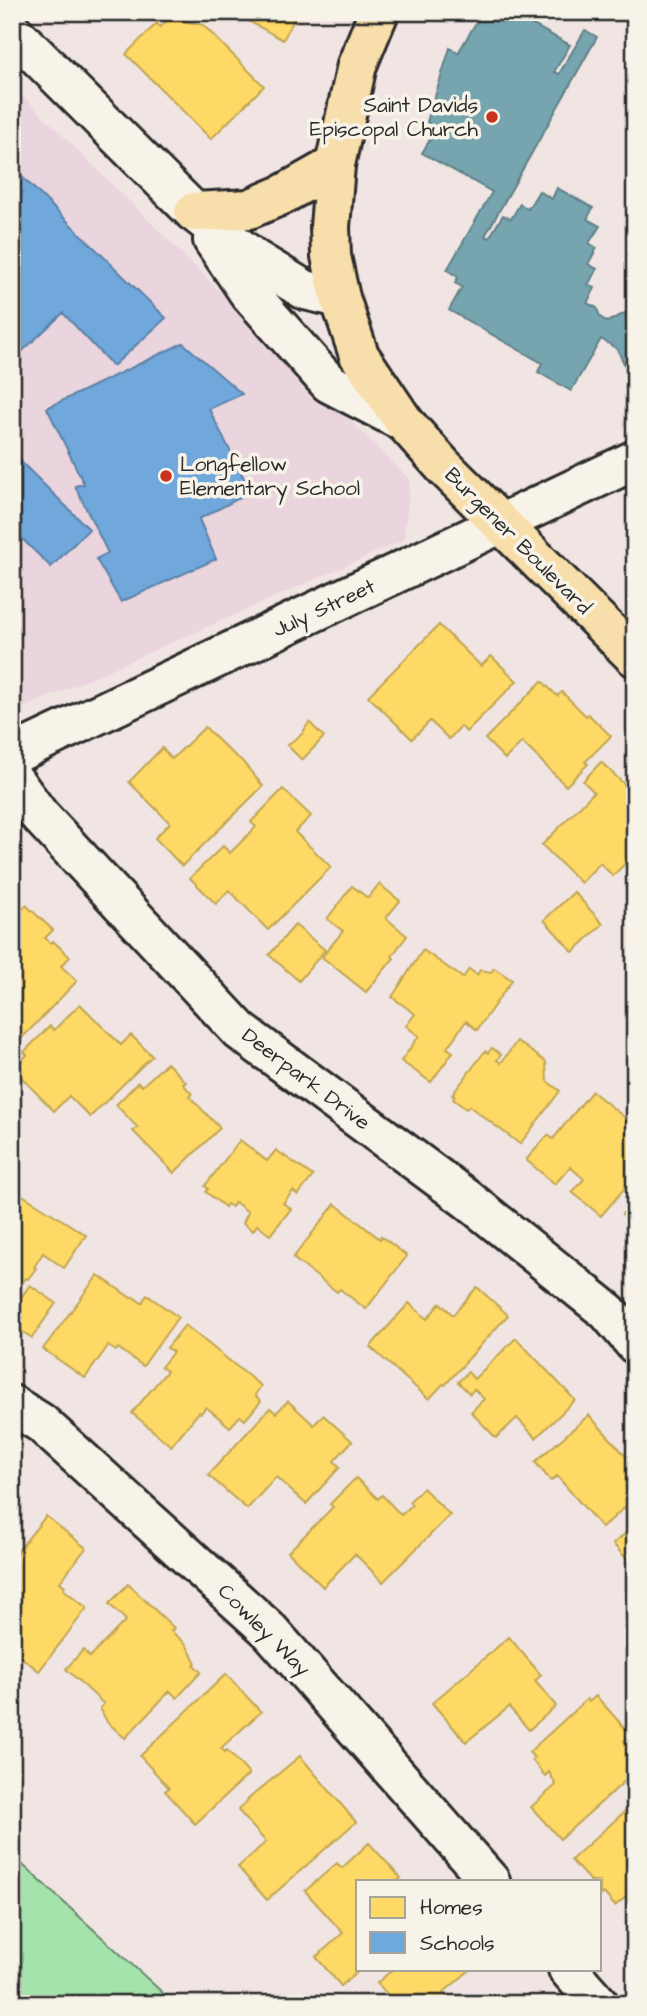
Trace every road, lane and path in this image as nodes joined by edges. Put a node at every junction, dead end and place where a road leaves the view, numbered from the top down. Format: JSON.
{"nodes":[{"id":1,"x":379,"y":12,"type":"edge"},
{"id":2,"x":12,"y":31,"type":"edge"},
{"id":3,"x":335,"y":165,"type":"junction"},
{"id":4,"x":194,"y":212,"type":"junction"},
{"id":5,"x":340,"y":298,"type":"junction"},
{"id":6,"x":404,"y":422,"type":"junction"},
{"id":7,"x":635,"y":460,"type":"edge"},
{"id":8,"x":502,"y":524,"type":"junction"},
{"id":9,"x":635,"y":657,"type":"edge"},
{"id":10,"x":12,"y":755,"type":"edge"},
{"id":11,"x":12,"y":778,"type":"edge"},
{"id":12,"x":635,"y":1344,"type":"edge"},
{"id":13,"x":12,"y":1405,"type":"edge"},
{"id":14,"x":490,"y":1880,"type":"edge"},
{"id":15,"x":569,"y":1970,"type":"edge"},
{"id":16,"x":599,"y":2004,"type":"edge"}],
"edges":[{"from":1,"to":3,"type":"main road"},
{"from":2,"to":4,"type":"street","name":"Burgener Boulevard"},
{"from":3,"to":4,"type":"main road"},
{"from":3,"to":5,"type":"main road"},
{"from":4,"to":5,"type":"street","name":"Burgener Boulevard"},
{"from":4,"to":6,"type":"street","name":"Burgener Boulevard"},
{"from":5,"to":6,"type":"main road","name":"Burgener Boulevard"},
{"from":6,"to":8,"type":"main road","name":"Burgener Boulevard"},
{"from":7,"to":8,"type":"street","name":"July Street"},
{"from":8,"to":9,"type":"main road","name":"Burgener Boulevard"},
{"from":8,"to":10,"type":"street","name":"July Street"},
{"from":11,"to":12,"type":"street","name":"Deerpark Drive"},
{"from":13,"to":14,"type":"street","name":"Cowley Way"},
{"from":15,"to":16,"type":"street"}]}
